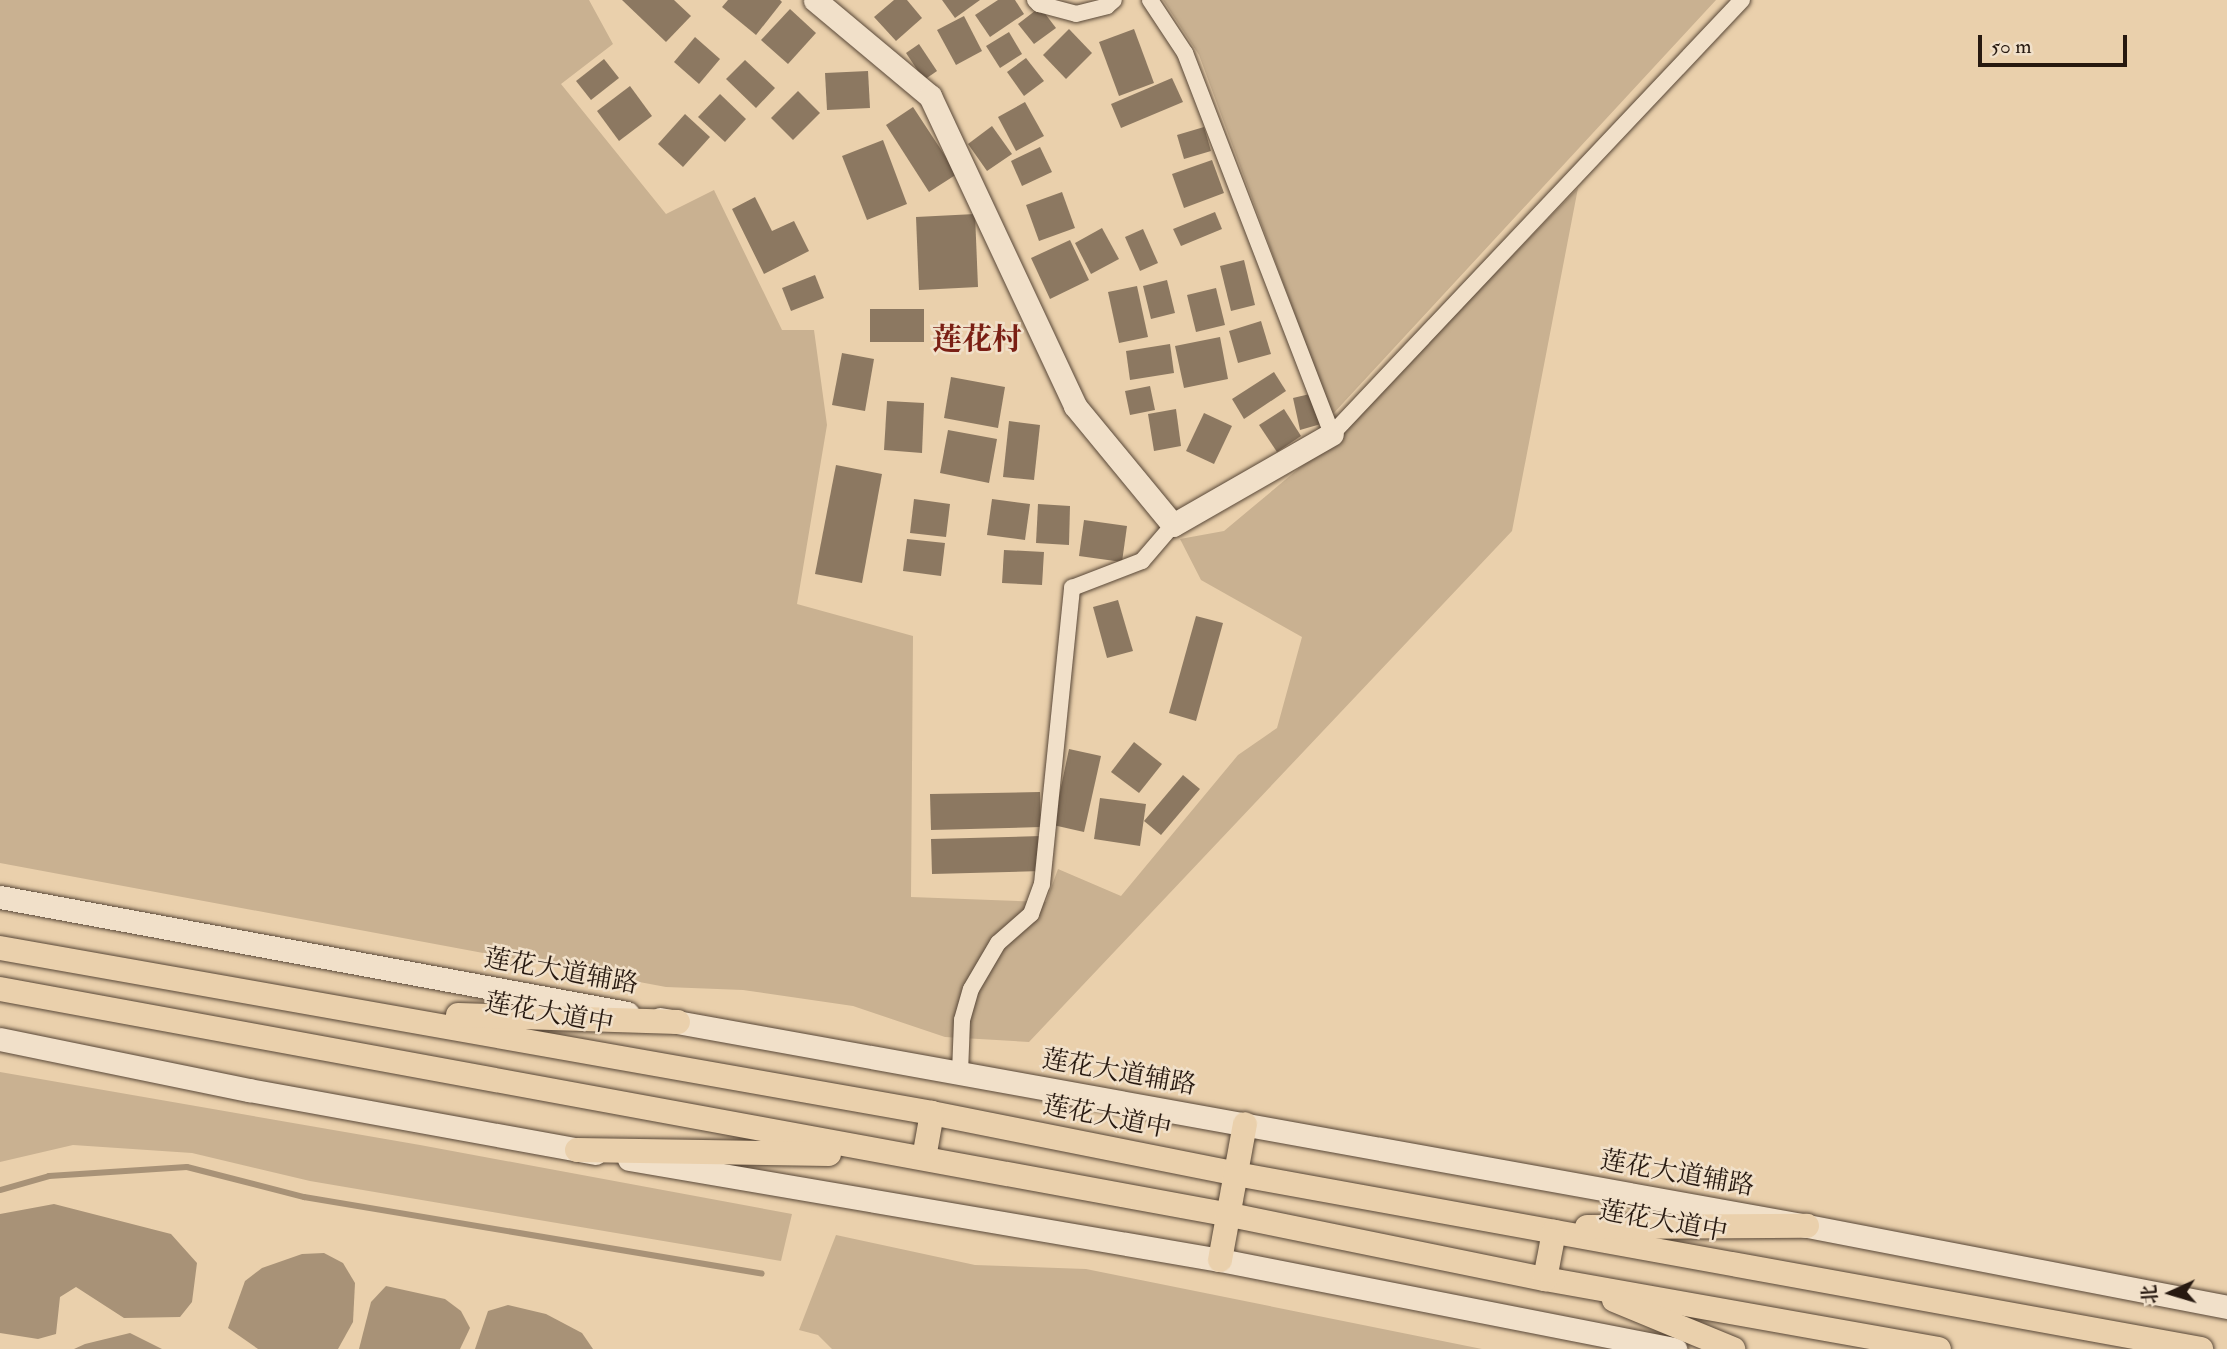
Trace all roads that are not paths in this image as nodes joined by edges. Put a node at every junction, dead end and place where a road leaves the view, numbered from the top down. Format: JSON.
{"nodes":[{"id":1,"x":815,"y":0,"type":"edge"},
{"id":2,"x":1035,"y":0,"type":"edge"},
{"id":3,"x":1114,"y":0,"type":"edge"},
{"id":4,"x":1150,"y":0,"type":"edge"},
{"id":5,"x":1742,"y":0,"type":"edge"},
{"id":6,"x":1332,"y":433,"type":"junction"},
{"id":7,"x":1173,"y":524,"type":"junction"},
{"id":8,"x":0,"y":897,"type":"edge"},
{"id":9,"x":0,"y":948,"type":"edge"},
{"id":10,"x":0,"y":989,"type":"edge"},
{"id":11,"x":373,"y":1012,"type":"junction"},
{"id":12,"x":678,"y":1022,"type":"junction"},
{"id":13,"x":0,"y":1039,"type":"edge"},
{"id":14,"x":960,"y":1073,"type":"junction"},
{"id":15,"x":932,"y":1113,"type":"junction"},
{"id":16,"x":1245,"y":1124,"type":"junction"},
{"id":17,"x":577,"y":1150,"type":"junction"},
{"id":18,"x":899,"y":1155,"type":"junction"},
{"id":19,"x":924,"y":1158,"type":"junction"},
{"id":20,"x":1236,"y":1174,"type":"junction"},
{"id":21,"x":1230,"y":1215,"type":"junction"},
{"id":22,"x":1807,"y":1226,"type":"junction"},
{"id":23,"x":1527,"y":1227,"type":"junction"},
{"id":24,"x":1554,"y":1232,"type":"junction"},
{"id":25,"x":1220,"y":1260,"type":"junction"},
{"id":26,"x":1556,"y":1280,"type":"junction"},
{"id":27,"x":2227,"y":1307,"type":"edge"},
{"id":28,"x":1675,"y":1349,"type":"edge"},
{"id":29,"x":1733,"y":1349,"type":"edge"},
{"id":30,"x":1939,"y":1349,"type":"edge"},
{"id":31,"x":2201,"y":1349,"type":"edge"}],
"edges":[{"from":1,"to":7,"type":"street"},
{"from":2,"to":3,"type":"street"},
{"from":4,"to":6,"type":"street"},
{"from":5,"to":6,"type":"street"},
{"from":6,"to":7,"type":"street"},
{"from":7,"to":14,"type":"street"},
{"from":8,"to":12,"type":"street","name":"莲花大道辅路"},
{"from":9,"to":11,"type":"main road","name":"莲花大道中"},
{"from":10,"to":18,"type":"main road"},
{"from":11,"to":12,"type":"main road"},
{"from":11,"to":15,"type":"main road","name":"莲花大道中"},
{"from":12,"to":14,"type":"street","name":"莲花大道辅路"},
{"from":13,"to":17,"type":"street"},
{"from":14,"to":16,"type":"street","name":"莲花大道辅路"},
{"from":15,"to":19,"type":"main road"},
{"from":15,"to":20,"type":"main road","name":"莲花大道中"},
{"from":16,"to":20,"type":"main road"},
{"from":16,"to":22,"type":"street","name":"莲花大道辅路"},
{"from":17,"to":18,"type":"main road"},
{"from":17,"to":25,"type":"street"},
{"from":18,"to":19,"type":"main road"},
{"from":19,"to":21,"type":"main road"},
{"from":20,"to":21,"type":"main road"},
{"from":20,"to":23,"type":"main road","name":"莲花大道中"},
{"from":21,"to":25,"type":"main road"},
{"from":21,"to":26,"type":"main road"},
{"from":22,"to":23,"type":"main road"},
{"from":22,"to":27,"type":"street","name":"莲花大道辅路"},
{"from":23,"to":24,"type":"main road","name":"莲花大道中"},
{"from":24,"to":26,"type":"main road"},
{"from":24,"to":31,"type":"main road","name":"莲花大道中"},
{"from":25,"to":28,"type":"street"},
{"from":26,"to":29,"type":"main road"},
{"from":26,"to":30,"type":"main road"}]}
